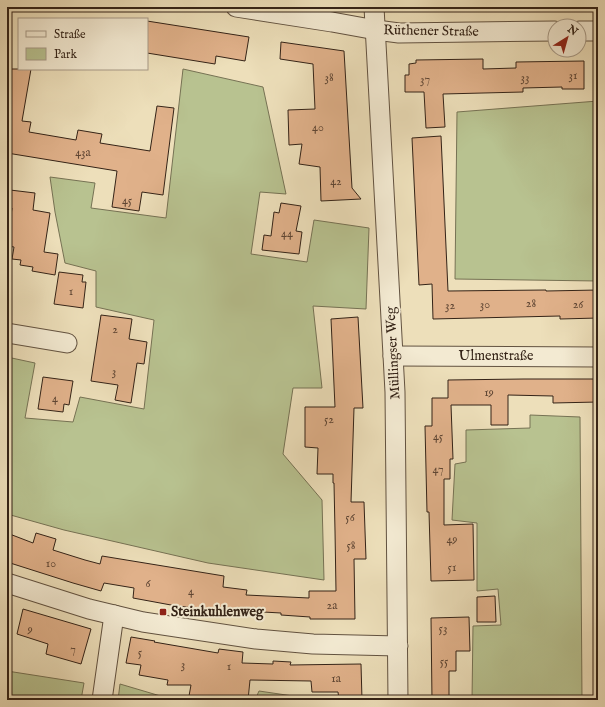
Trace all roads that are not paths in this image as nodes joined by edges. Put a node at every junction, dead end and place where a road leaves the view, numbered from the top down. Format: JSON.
{"nodes":[{"id":1,"x":236,"y":7,"type":"edge"},
{"id":2,"x":374,"y":7,"type":"edge"},
{"id":3,"x":376,"y":30,"type":"junction"},
{"id":4,"x":547,"y":31,"type":"edge"},
{"id":5,"x":587,"y":31,"type":"edge"},
{"id":6,"x":598,"y":31,"type":"edge"},
{"id":7,"x":7,"y":333,"type":"edge"},
{"id":8,"x":67,"y":343,"type":"dead end"},
{"id":9,"x":393,"y":356,"type":"junction"},
{"id":10,"x":598,"y":357,"type":"edge"},
{"id":11,"x":7,"y":583,"type":"edge"},
{"id":12,"x":114,"y":615,"type":"junction"},
{"id":13,"x":398,"y":646,"type":"junction"},
{"id":14,"x":102,"y":700,"type":"edge"},
{"id":15,"x":398,"y":700,"type":"edge"}],
"edges":[{"from":1,"to":3,"type":"street","name":"Rüthener Straße"},
{"from":2,"to":3,"type":"street","name":"Müllingser Weg"},
{"from":3,"to":4,"type":"street","name":"Rüthener Straße"},
{"from":3,"to":9,"type":"street","name":"Müllingser Weg"},
{"from":5,"to":6,"type":"street"},
{"from":7,"to":8,"type":"street"},
{"from":9,"to":10,"type":"street","name":"Ulmenstraße"},
{"from":9,"to":13,"type":"street","name":"Müllingser Weg"},
{"from":11,"to":12,"type":"street"},
{"from":12,"to":13,"type":"street"},
{"from":12,"to":14,"type":"street"},
{"from":13,"to":15,"type":"street","name":"Müllingser Weg"}]}
